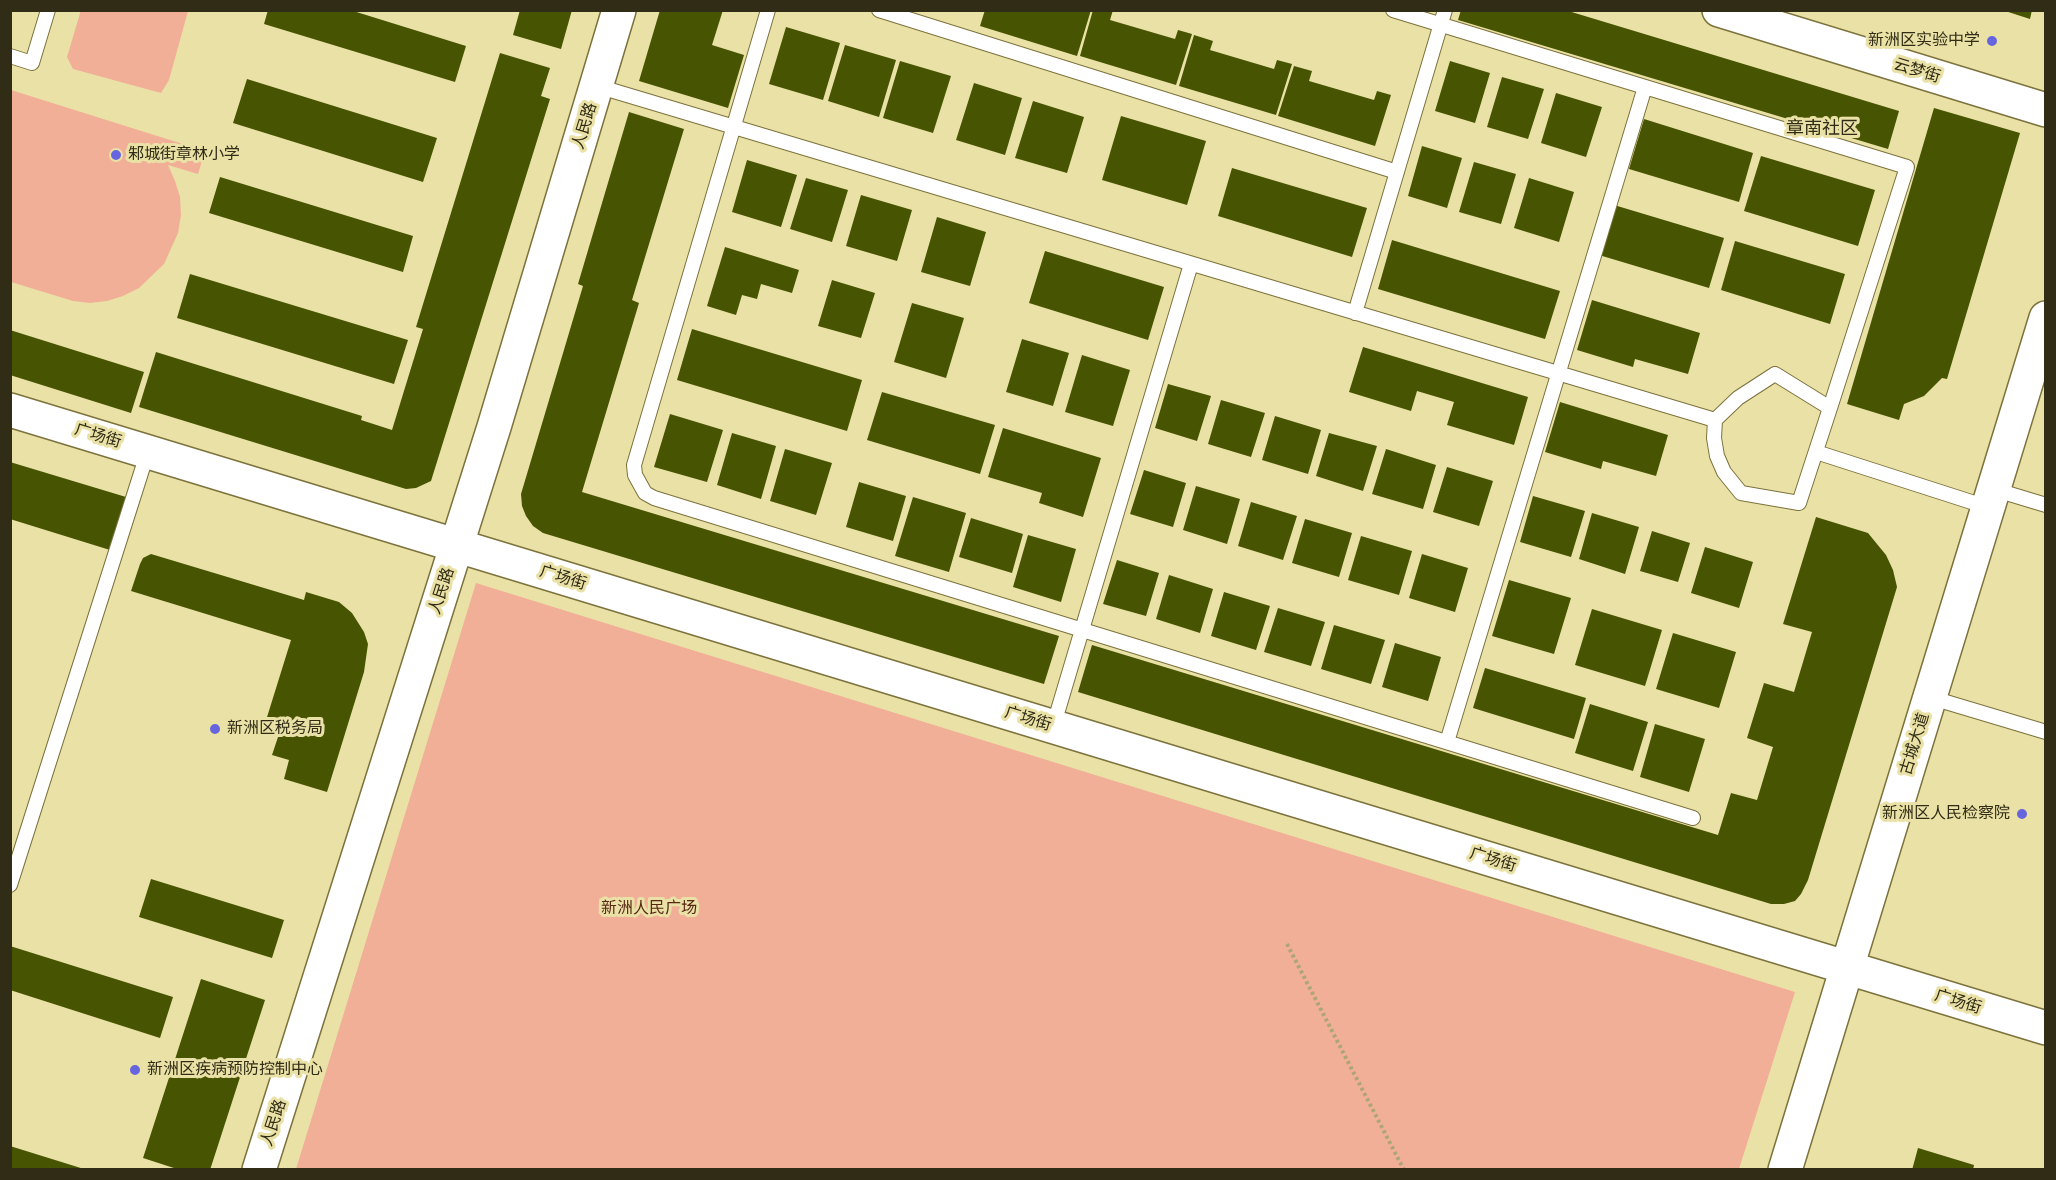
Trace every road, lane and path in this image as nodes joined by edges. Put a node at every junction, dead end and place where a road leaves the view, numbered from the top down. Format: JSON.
{"nodes":[{"id":1,"x":48,"y":10,"type":"edge"},
{"id":2,"x":619,"y":10,"type":"edge"},
{"id":3,"x":768,"y":10,"type":"edge"},
{"id":4,"x":879,"y":10,"type":"edge"},
{"id":5,"x":1393,"y":10,"type":"edge"},
{"id":6,"x":1445,"y":10,"type":"edge"},
{"id":7,"x":1719,"y":10,"type":"edge"},
{"id":8,"x":1441,"y":25,"type":"junction"},
{"id":9,"x":10,"y":57,"type":"edge"},
{"id":10,"x":597,"y":86,"type":"junction"},
{"id":11,"x":1645,"y":87,"type":"junction"},
{"id":12,"x":2046,"y":110,"type":"edge"},
{"id":13,"x":734,"y":128,"type":"junction"},
{"id":14,"x":1397,"y":171,"type":"junction"},
{"id":15,"x":1191,"y":264,"type":"junction"},
{"id":16,"x":1355,"y":313,"type":"junction"},
{"id":17,"x":2046,"y":318,"type":"edge"},
{"id":18,"x":1558,"y":374,"type":"junction"},
{"id":19,"x":1830,"y":408,"type":"junction"},
{"id":20,"x":10,"y":410,"type":"edge"},
{"id":21,"x":1715,"y":420,"type":"junction"},
{"id":22,"x":148,"y":451,"type":"junction"},
{"id":23,"x":1816,"y":452,"type":"junction"},
{"id":24,"x":1990,"y":498,"type":"junction"},
{"id":25,"x":2046,"y":505,"type":"edge"},
{"id":26,"x":457,"y":545,"type":"junction"},
{"id":27,"x":1082,"y":630,"type":"junction"},
{"id":28,"x":1929,"y":697,"type":"junction"},
{"id":29,"x":1053,"y":727,"type":"junction"},
{"id":30,"x":2046,"y":732,"type":"edge"},
{"id":31,"x":1447,"y":742,"type":"junction"},
{"id":32,"x":1693,"y":818,"type":"dead end"},
{"id":33,"x":10,"y":885,"type":"edge"},
{"id":34,"x":1287,"y":944,"type":"dead end"},
{"id":35,"x":1847,"y":968,"type":"junction"},
{"id":36,"x":2046,"y":1028,"type":"edge"},
{"id":37,"x":259,"y":1170,"type":"edge"},
{"id":38,"x":1404,"y":1170,"type":"edge"},
{"id":39,"x":1785,"y":1170,"type":"edge"}],
"edges":[{"from":1,"to":9,"type":"lane"},
{"from":2,"to":10,"type":"street","name":"人民路"},
{"from":3,"to":13,"type":"lane"},
{"from":4,"to":14,"type":"lane"},
{"from":5,"to":8,"type":"lane"},
{"from":6,"to":8,"type":"lane"},
{"from":7,"to":12,"type":"street","name":"云梦街"},
{"from":8,"to":11,"type":"lane"},
{"from":8,"to":14,"type":"lane"},
{"from":10,"to":13,"type":"lane"},
{"from":10,"to":26,"type":"street","name":"人民路"},
{"from":11,"to":18,"type":"lane"},
{"from":11,"to":19,"type":"lane"},
{"from":13,"to":15,"type":"lane"},
{"from":13,"to":27,"type":"lane"},
{"from":14,"to":16,"type":"lane"},
{"from":15,"to":16,"type":"lane"},
{"from":15,"to":27,"type":"lane"},
{"from":16,"to":18,"type":"lane"},
{"from":17,"to":24,"type":"street","name":"古城大道"},
{"from":18,"to":21,"type":"lane"},
{"from":18,"to":31,"type":"lane"},
{"from":19,"to":21,"type":"lane"},
{"from":19,"to":23,"type":"lane"},
{"from":20,"to":22,"type":"street","name":"广场街"},
{"from":21,"to":23,"type":"lane"},
{"from":22,"to":26,"type":"street","name":"广场街"},
{"from":22,"to":33,"type":"lane"},
{"from":23,"to":24,"type":"lane"},
{"from":24,"to":25,"type":"lane"},
{"from":24,"to":28,"type":"street","name":"古城大道"},
{"from":26,"to":29,"type":"street","name":"广场街"},
{"from":26,"to":37,"type":"street","name":"人民路"},
{"from":27,"to":29,"type":"lane"},
{"from":27,"to":31,"type":"lane"},
{"from":28,"to":30,"type":"lane"},
{"from":28,"to":35,"type":"street","name":"古城大道"},
{"from":29,"to":35,"type":"street","name":"广场街"},
{"from":31,"to":32,"type":"lane"},
{"from":34,"to":38,"type":"path"},
{"from":35,"to":36,"type":"street","name":"广场街"},
{"from":35,"to":39,"type":"street","name":"古城大道"}]}
